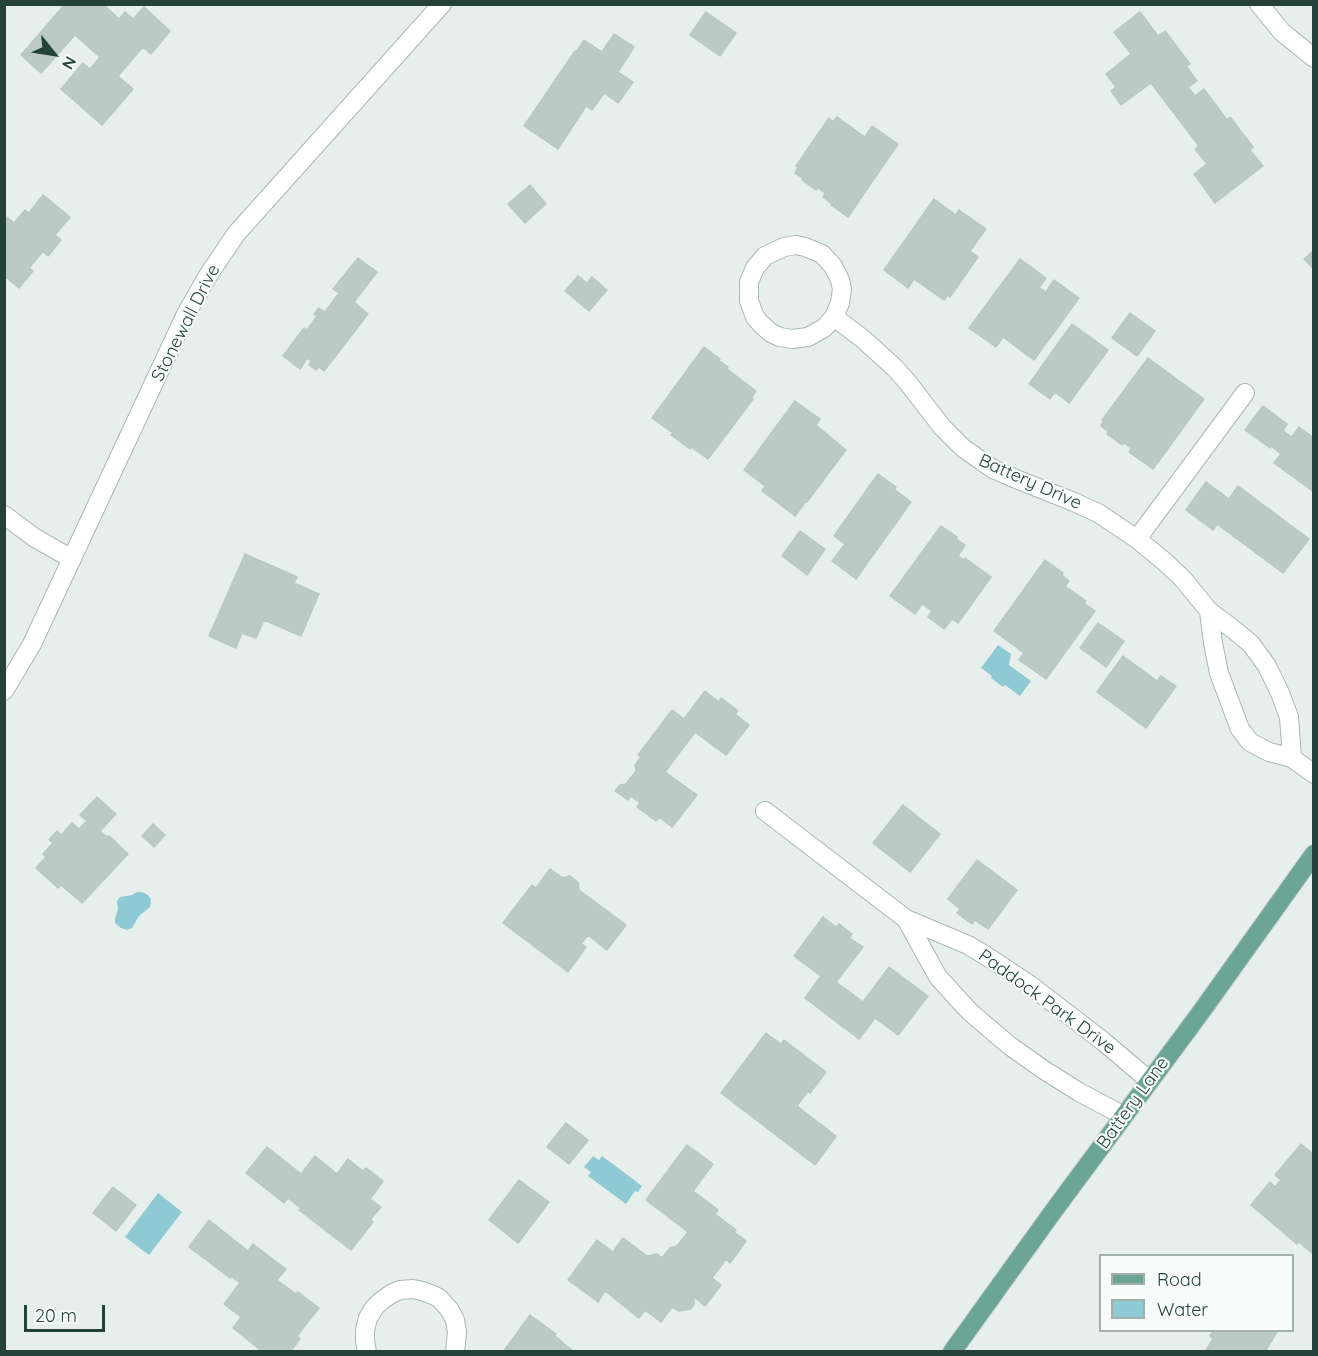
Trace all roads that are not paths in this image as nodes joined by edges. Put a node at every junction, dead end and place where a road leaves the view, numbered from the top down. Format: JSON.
{"nodes":[{"id":1,"x":442,"y":4,"type":"edge"},
{"id":2,"x":1259,"y":4,"type":"edge"},
{"id":3,"x":1314,"y":58,"type":"edge"},
{"id":4,"x":834,"y":317,"type":"junction"},
{"id":5,"x":1245,"y":393,"type":"dead end"},
{"id":6,"x":4,"y":515,"type":"edge"},
{"id":7,"x":1137,"y":539,"type":"junction"},
{"id":8,"x":72,"y":560,"type":"junction"},
{"id":9,"x":1209,"y":611,"type":"junction"},
{"id":10,"x":4,"y":691,"type":"edge"},
{"id":11,"x":1292,"y":759,"type":"junction"},
{"id":12,"x":1314,"y":774,"type":"edge"},
{"id":13,"x":765,"y":811,"type":"dead end"},
{"id":14,"x":1314,"y":854,"type":"edge"},
{"id":15,"x":906,"y":919,"type":"junction"},
{"id":16,"x":1150,"y":1081,"type":"junction"},
{"id":17,"x":1124,"y":1116,"type":"junction"},
{"id":18,"x":367,"y":1352,"type":"edge"},
{"id":19,"x":455,"y":1352,"type":"edge"},
{"id":20,"x":952,"y":1352,"type":"edge"}],
"edges":[{"from":1,"to":8,"type":"street","name":"Stonewall Drive"},
{"from":2,"to":3,"type":"street"},
{"from":4,"to":4,"type":"street"},
{"from":4,"to":7,"type":"street","name":"Battery Drive"},
{"from":5,"to":7,"type":"street"},
{"from":6,"to":8,"type":"street"},
{"from":7,"to":9,"type":"street","name":"Battery Drive"},
{"from":8,"to":10,"type":"street","name":"Stonewall Drive"},
{"from":9,"to":11,"type":"street","name":"Battery Drive"},
{"from":9,"to":11,"type":"street"},
{"from":11,"to":12,"type":"street"},
{"from":13,"to":15,"type":"street","name":"Paddock Park Drive"},
{"from":14,"to":16,"type":"main road","name":"Battery Lane"},
{"from":15,"to":16,"type":"street","name":"Paddock Park Drive"},
{"from":15,"to":17,"type":"street","name":"Paddock Park Drive"},
{"from":16,"to":17,"type":"main road","name":"Battery Lane"},
{"from":17,"to":20,"type":"main road","name":"Battery Lane"},
{"from":18,"to":19,"type":"street"}]}
